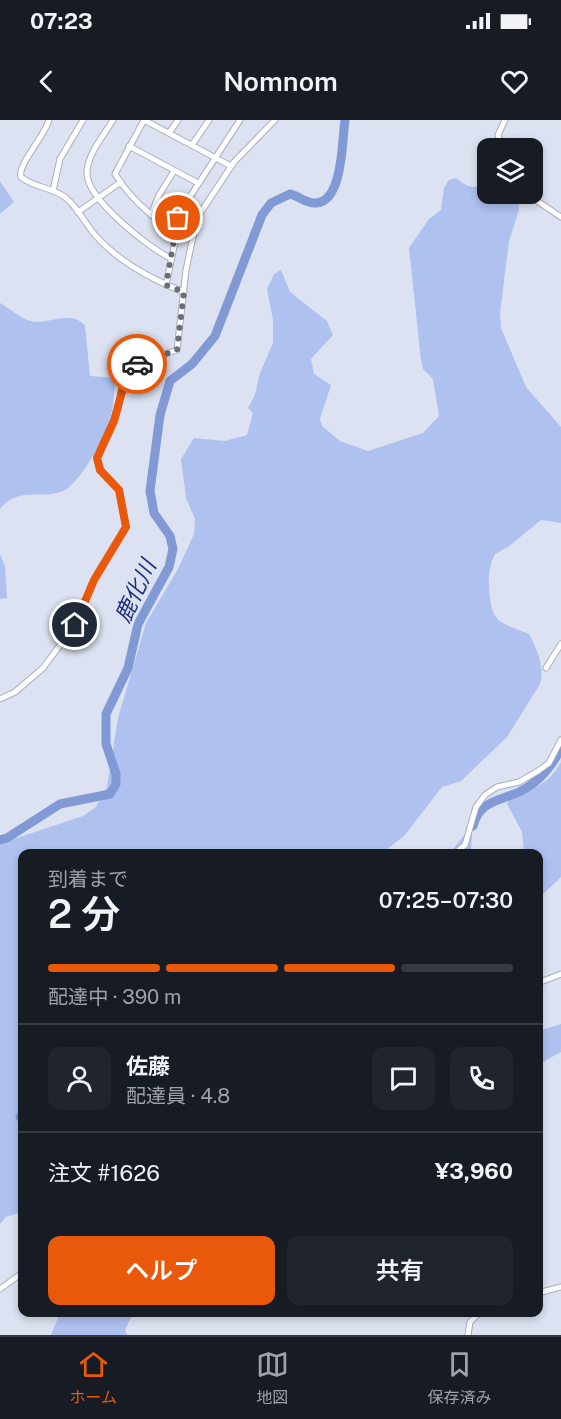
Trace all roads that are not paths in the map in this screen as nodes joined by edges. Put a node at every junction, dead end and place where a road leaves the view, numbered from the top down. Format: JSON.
{"nodes":[{"id":1,"x":49,"y":120,"type":"edge"},
{"id":2,"x":82,"y":120,"type":"edge"},
{"id":3,"x":113,"y":120,"type":"edge"},
{"id":4,"x":178,"y":120,"type":"edge"},
{"id":5,"x":209,"y":120,"type":"edge"},
{"id":6,"x":240,"y":120,"type":"edge"},
{"id":7,"x":275,"y":120,"type":"edge"},
{"id":8,"x":505,"y":120,"type":"edge"},
{"id":9,"x":169,"y":133,"type":"junction"},
{"id":10,"x":499,"y":138,"type":"edge"},
{"id":11,"x":192,"y":145,"type":"junction"},
{"id":12,"x":129,"y":146,"type":"junction"},
{"id":13,"x":215,"y":158,"type":"junction"},
{"id":14,"x":231,"y":166,"type":"junction"},
{"id":15,"x":174,"y":171,"type":"junction"},
{"id":16,"x":121,"y":182,"type":"junction"},
{"id":17,"x":198,"y":183,"type":"junction"},
{"id":18,"x":53,"y":191,"type":"junction"},
{"id":19,"x":99,"y":197,"type":"junction"},
{"id":20,"x":542,"y":204,"type":"edge"},
{"id":21,"x":78,"y":212,"type":"junction"},
{"id":22,"x":152,"y":214,"type":"junction"},
{"id":23,"x":561,"y":217,"type":"edge"},
{"id":24,"x":175,"y":231,"type":"junction"},
{"id":25,"x":193,"y":237,"type":"junction"},
{"id":26,"x":170,"y":258,"type":"junction"},
{"id":27,"x":166,"y":285,"type":"junction"},
{"id":28,"x":184,"y":292,"type":"junction"},
{"id":29,"x":561,"y":644,"type":"edge"},
{"id":30,"x":546,"y":668,"type":"dead end"},
{"id":31,"x":0,"y":699,"type":"edge"},
{"id":32,"x":561,"y":740,"type":"edge"},
{"id":33,"x":460,"y":849,"type":"edge"},
{"id":34,"x":561,"y":974,"type":"edge"},
{"id":35,"x":543,"y":981,"type":"edge"},
{"id":36,"x":18,"y":1276,"type":"edge"},
{"id":37,"x":561,"y":1287,"type":"edge"},
{"id":38,"x":0,"y":1289,"type":"edge"},
{"id":39,"x":543,"y":1292,"type":"edge"},
{"id":40,"x":475,"y":1317,"type":"edge"},
{"id":41,"x":468,"y":1335,"type":"edge"}],
"edges":[{"from":1,"to":18,"type":"street"},
{"from":2,"to":18,"type":"street"},
{"from":3,"to":19,"type":"street"},
{"from":4,"to":9,"type":"street"},
{"from":5,"to":11,"type":"street"},
{"from":6,"to":13,"type":"street"},
{"from":7,"to":14,"type":"street"},
{"from":8,"to":10,"type":"street"},
{"from":9,"to":11,"type":"street"},
{"from":9,"to":12,"type":"street"},
{"from":11,"to":13,"type":"street"},
{"from":12,"to":15,"type":"street"},
{"from":12,"to":16,"type":"street"},
{"from":13,"to":14,"type":"street"},
{"from":13,"to":17,"type":"street"},
{"from":14,"to":25,"type":"street"},
{"from":15,"to":17,"type":"street"},
{"from":15,"to":22,"type":"street"},
{"from":16,"to":19,"type":"street"},
{"from":16,"to":22,"type":"street"},
{"from":17,"to":24,"type":"street"},
{"from":18,"to":21,"type":"street"},
{"from":19,"to":21,"type":"street"},
{"from":19,"to":26,"type":"street"},
{"from":20,"to":23,"type":"street"},
{"from":21,"to":27,"type":"street"},
{"from":22,"to":24,"type":"street"},
{"from":24,"to":25,"type":"street"},
{"from":24,"to":26,"type":"street"},
{"from":25,"to":28,"type":"street"},
{"from":26,"to":27,"type":"street"},
{"from":27,"to":28,"type":"street"},
{"from":28,"to":31,"type":"street"},
{"from":29,"to":30,"type":"street"},
{"from":32,"to":33,"type":"street"},
{"from":34,"to":35,"type":"street"},
{"from":36,"to":38,"type":"street"},
{"from":37,"to":39,"type":"street"},
{"from":40,"to":41,"type":"street"}]}
